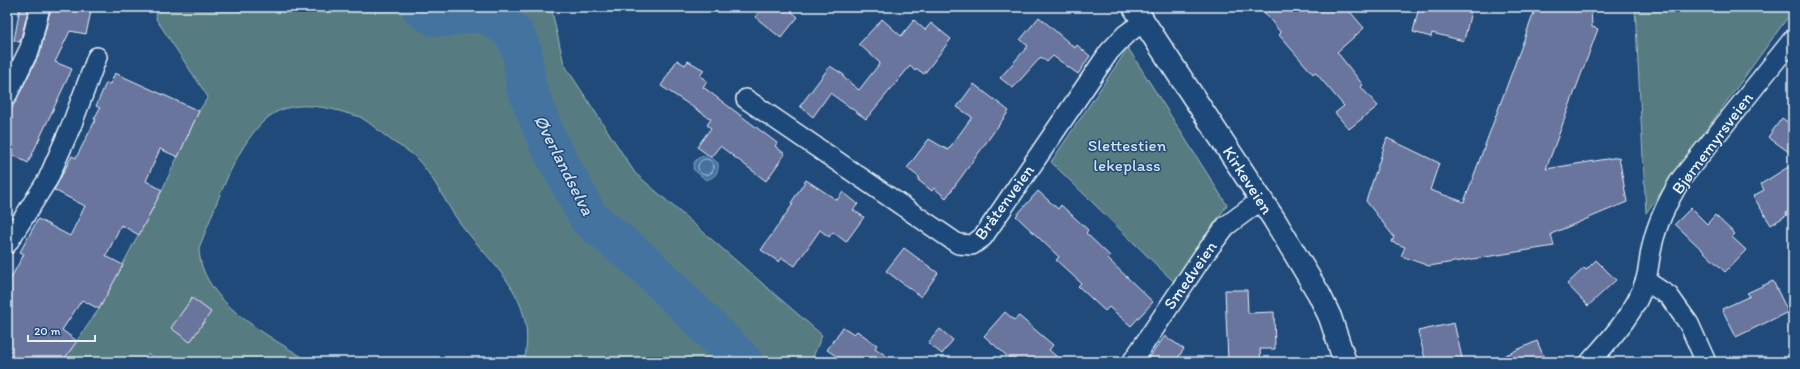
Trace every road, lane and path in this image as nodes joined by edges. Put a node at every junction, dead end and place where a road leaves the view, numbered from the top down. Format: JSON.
{"nodes":[{"id":1,"x":40,"y":7,"type":"edge"},
{"id":2,"x":1139,"y":14,"type":"edge"},
{"id":3,"x":1793,"y":39,"type":"edge"},
{"id":4,"x":97,"y":57,"type":"dead end"},
{"id":5,"x":7,"y":95,"type":"edge"},
{"id":6,"x":746,"y":99,"type":"dead end"},
{"id":7,"x":1262,"y":200,"type":"junction"},
{"id":8,"x":7,"y":244,"type":"edge"},
{"id":9,"x":1646,"y":282,"type":"junction"},
{"id":10,"x":1132,"y":362,"type":"edge"},
{"id":11,"x":1345,"y":362,"type":"edge"},
{"id":12,"x":1590,"y":362,"type":"edge"},
{"id":13,"x":1706,"y":362,"type":"edge"}],
"edges":[{"from":1,"to":5,"type":"street"},
{"from":2,"to":6,"type":"street","name":"Bråtenveien"},
{"from":2,"to":7,"type":"main road","name":"Kirkeveien"},
{"from":3,"to":9,"type":"street","name":"Bjørnemyrsveien"},
{"from":4,"to":8,"type":"street"},
{"from":7,"to":10,"type":"street","name":"Smedveien"},
{"from":7,"to":11,"type":"main road","name":"Kirkeveien"},
{"from":9,"to":12,"type":"street","name":"Bjørnemyrsveien"},
{"from":9,"to":13,"type":"street"}]}
